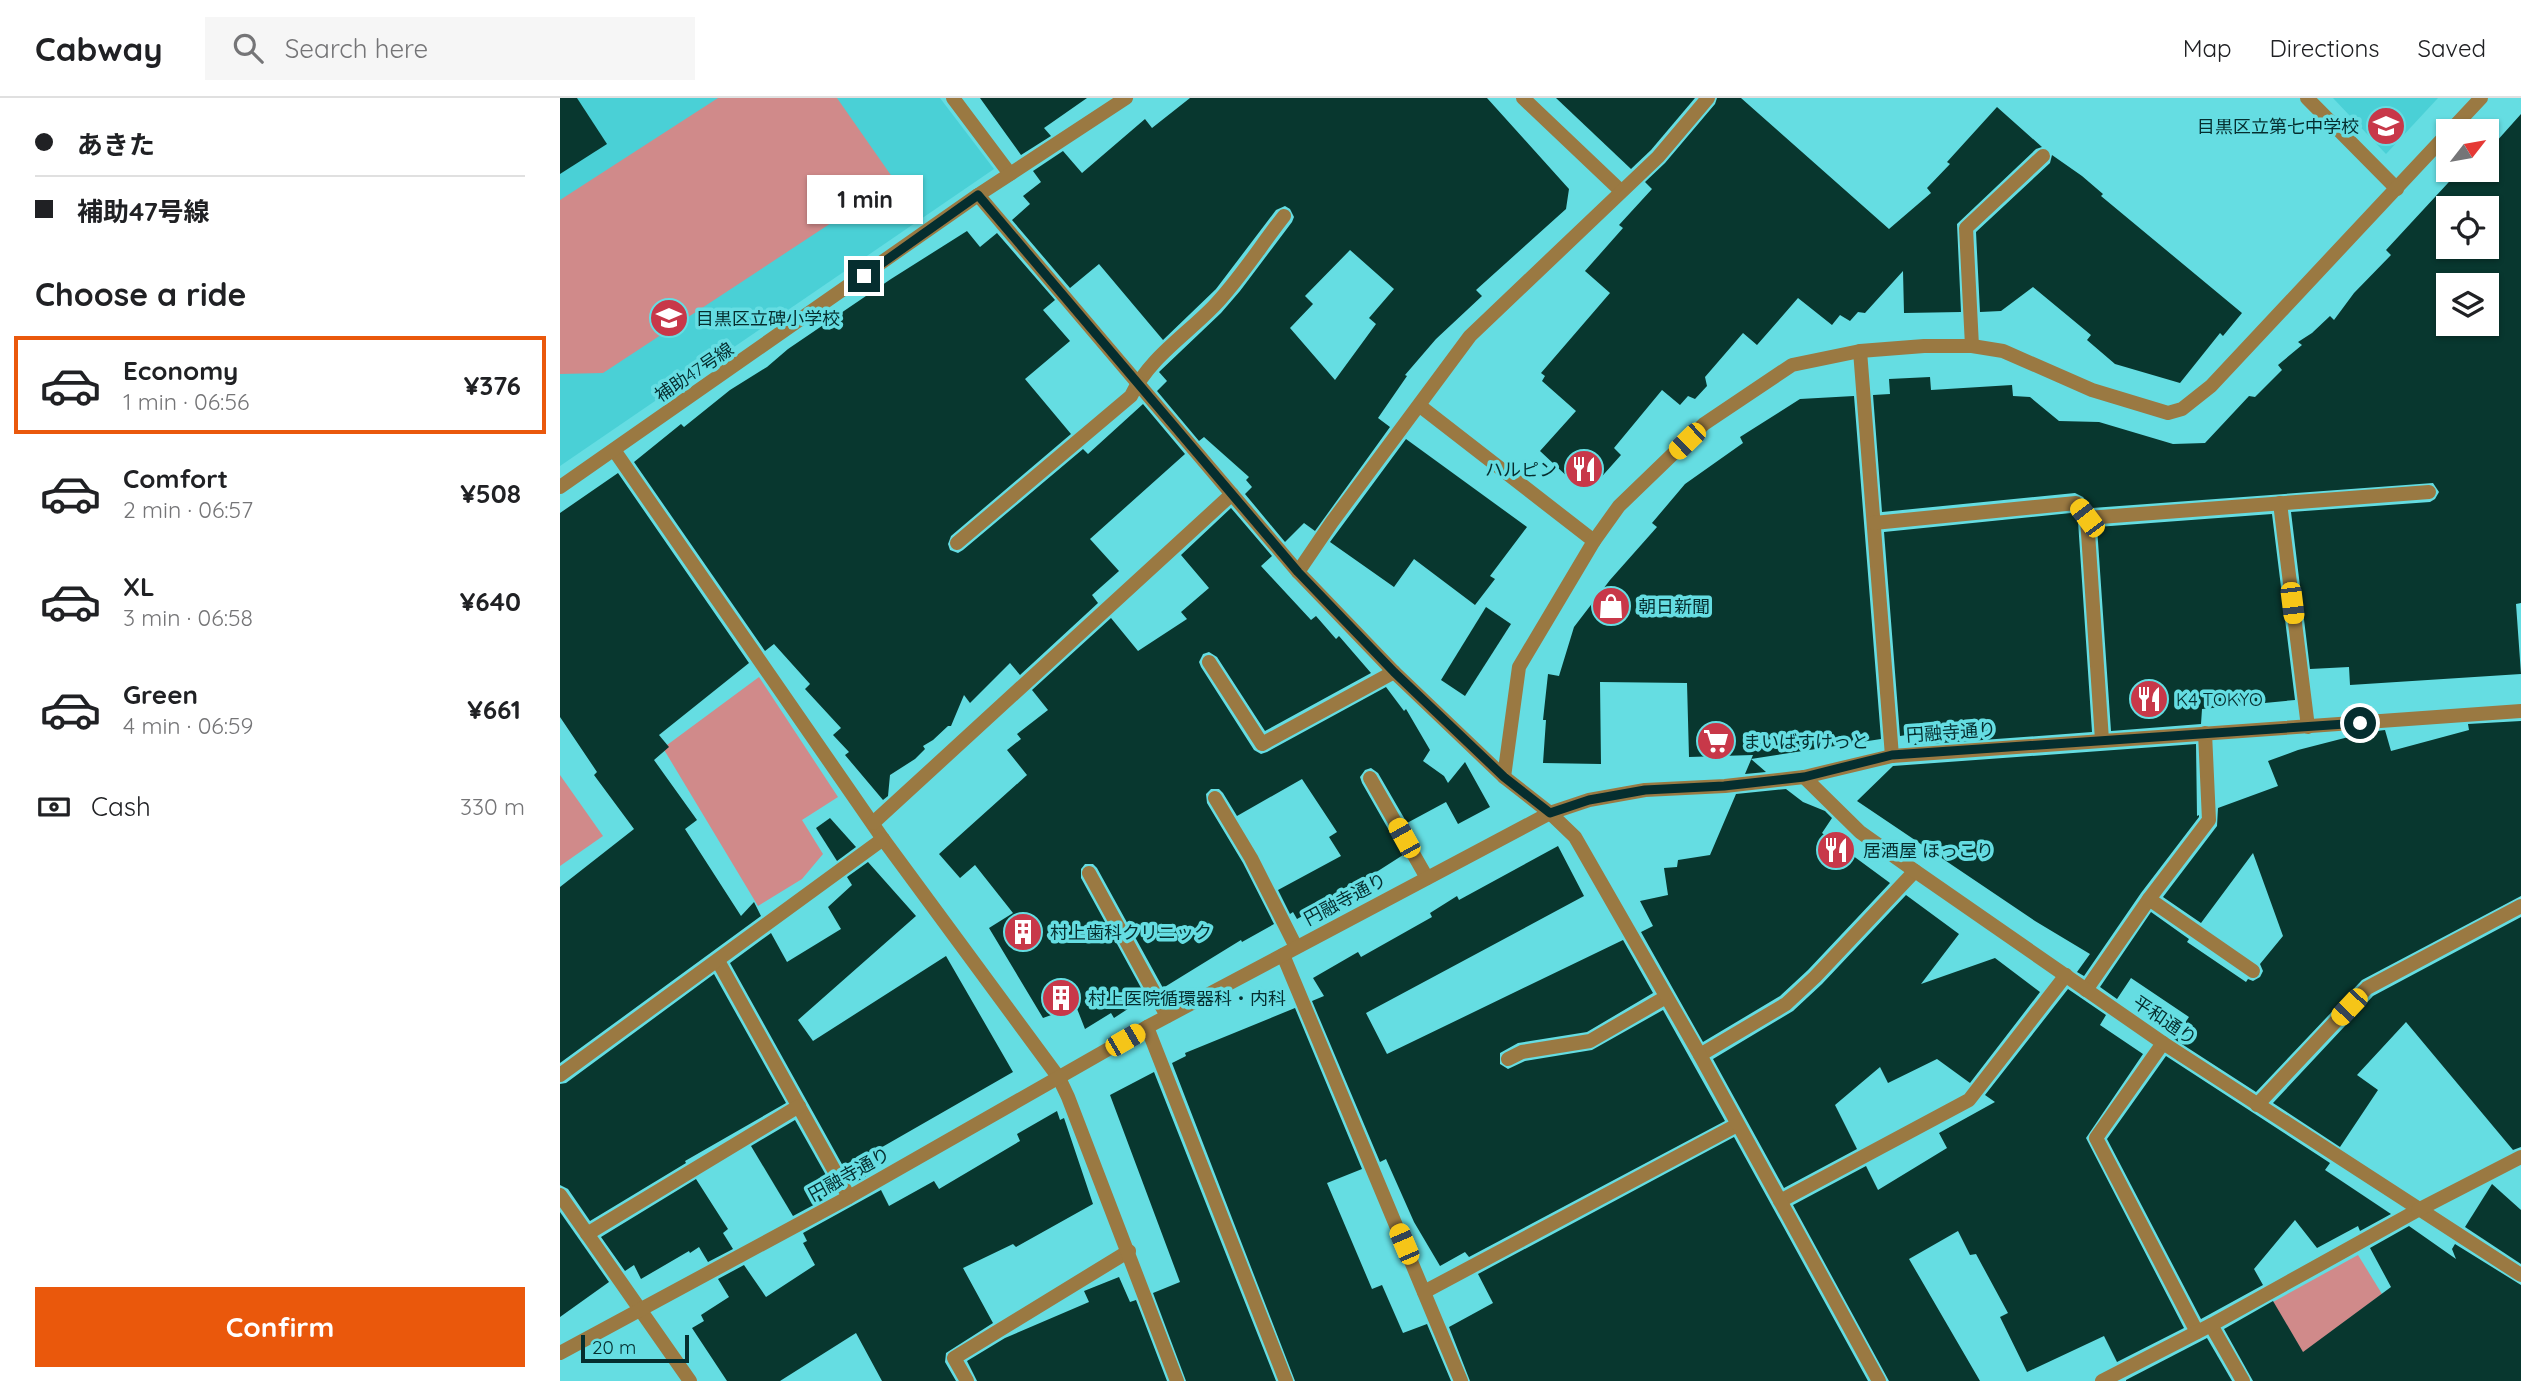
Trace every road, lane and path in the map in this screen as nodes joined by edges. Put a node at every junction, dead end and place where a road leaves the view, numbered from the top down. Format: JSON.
{"nodes":[{"id":1,"x":953,"y":98,"type":"edge"},
{"id":2,"x":1126,"y":98,"type":"edge"},
{"id":3,"x":1523,"y":98,"type":"edge"},
{"id":4,"x":1708,"y":98,"type":"edge"},
{"id":5,"x":2306,"y":98,"type":"edge"},
{"id":6,"x":2481,"y":98,"type":"edge"},
{"id":7,"x":2461,"y":119,"type":"edge"},
{"id":8,"x":2436,"y":146,"type":"edge"},
{"id":9,"x":2043,"y":156,"type":"dead end"},
{"id":10,"x":1010,"y":174,"type":"junction"},
{"id":11,"x":2397,"y":189,"type":"junction"},
{"id":12,"x":1621,"y":191,"type":"junction"},
{"id":13,"x":978,"y":195,"type":"junction"},
{"id":14,"x":1284,"y":216,"type":"dead end"},
{"id":15,"x":1972,"y":346,"type":"junction"},
{"id":16,"x":1860,"y":351,"type":"junction"},
{"id":17,"x":1138,"y":383,"type":"junction"},
{"id":18,"x":1420,"y":406,"type":"junction"},
{"id":19,"x":614,"y":450,"type":"junction"},
{"id":20,"x":560,"y":487,"type":"edge"},
{"id":21,"x":2429,"y":492,"type":"dead end"},
{"id":22,"x":1232,"y":494,"type":"junction"},
{"id":23,"x":2280,"y":503,"type":"junction"},
{"id":24,"x":2087,"y":518,"type":"junction"},
{"id":25,"x":1874,"y":523,"type":"junction"},
{"id":26,"x":1594,"y":541,"type":"junction"},
{"id":27,"x":957,"y":543,"type":"dead end"},
{"id":28,"x":1298,"y":572,"type":"junction"},
{"id":29,"x":1209,"y":662,"type":"dead end"},
{"id":30,"x":1394,"y":672,"type":"junction"},
{"id":31,"x":2521,"y":711,"type":"edge"},
{"id":32,"x":2308,"y":727,"type":"junction"},
{"id":33,"x":2205,"y":733,"type":"junction"},
{"id":34,"x":2102,"y":740,"type":"junction"},
{"id":35,"x":1892,"y":755,"type":"junction"},
{"id":36,"x":1504,"y":777,"type":"junction"},
{"id":37,"x":1804,"y":777,"type":"junction"},
{"id":38,"x":1370,"y":778,"type":"dead end"},
{"id":39,"x":1215,"y":798,"type":"dead end"},
{"id":40,"x":1550,"y":813,"type":"junction"},
{"id":41,"x":873,"y":823,"type":"junction"},
{"id":42,"x":883,"y":839,"type":"junction"},
{"id":43,"x":1915,"y":871,"type":"junction"},
{"id":44,"x":1089,"y":873,"type":"dead end"},
{"id":45,"x":1427,"y":878,"type":"junction"},
{"id":46,"x":2149,"y":899,"type":"junction"},
{"id":47,"x":2521,"y":906,"type":"edge"},
{"id":48,"x":1296,"y":947,"type":"junction"},
{"id":49,"x":1283,"y":955,"type":"junction"},
{"id":50,"x":718,"y":961,"type":"junction"},
{"id":51,"x":2253,"y":971,"type":"dead end"},
{"id":52,"x":2066,"y":975,"type":"junction"},
{"id":53,"x":2087,"y":990,"type":"junction"},
{"id":54,"x":1666,"y":997,"type":"junction"},
{"id":55,"x":1167,"y":1016,"type":"junction"},
{"id":56,"x":1147,"y":1027,"type":"junction"},
{"id":57,"x":2164,"y":1043,"type":"junction"},
{"id":58,"x":1700,"y":1055,"type":"junction"},
{"id":59,"x":1508,"y":1059,"type":"dead end"},
{"id":60,"x":560,"y":1075,"type":"edge"},
{"id":61,"x":1059,"y":1078,"type":"junction"},
{"id":62,"x":2257,"y":1105,"type":"junction"},
{"id":63,"x":799,"y":1106,"type":"junction"},
{"id":64,"x":1737,"y":1125,"type":"junction"},
{"id":65,"x":2521,"y":1157,"type":"edge"},
{"id":66,"x":560,"y":1195,"type":"edge"},
{"id":67,"x":849,"y":1197,"type":"junction"},
{"id":68,"x":1780,"y":1201,"type":"junction"},
{"id":69,"x":2418,"y":1210,"type":"junction"},
{"id":70,"x":587,"y":1234,"type":"junction"},
{"id":71,"x":1129,"y":1251,"type":"junction"},
{"id":72,"x":2521,"y":1275,"type":"edge"},
{"id":73,"x":1424,"y":1292,"type":"junction"},
{"id":74,"x":642,"y":1309,"type":"junction"},
{"id":75,"x":2211,"y":1325,"type":"junction"},
{"id":76,"x":2197,"y":1332,"type":"junction"},
{"id":77,"x":560,"y":1353,"type":"edge"},
{"id":78,"x":690,"y":1381,"type":"edge"},
{"id":79,"x":967,"y":1381,"type":"edge"},
{"id":80,"x":1177,"y":1381,"type":"edge"},
{"id":81,"x":1286,"y":1381,"type":"edge"},
{"id":82,"x":1461,"y":1381,"type":"edge"},
{"id":83,"x":1879,"y":1381,"type":"edge"},
{"id":84,"x":2102,"y":1381,"type":"edge"},
{"id":85,"x":2243,"y":1381,"type":"edge"}],
"edges":[{"from":1,"to":10,"type":"street"},
{"from":2,"to":10,"type":"street","name":"補助47号線"},
{"from":3,"to":12,"type":"street"},
{"from":4,"to":12,"type":"street"},
{"from":5,"to":11,"type":"street"},
{"from":6,"to":7,"type":"street"},
{"from":8,"to":11,"type":"street"},
{"from":9,"to":15,"type":"street"},
{"from":10,"to":13,"type":"street","name":"補助47号線"},
{"from":11,"to":15,"type":"street"},
{"from":12,"to":18,"type":"street"},
{"from":13,"to":17,"type":"street"},
{"from":13,"to":19,"type":"street","name":"補助47号線"},
{"from":14,"to":17,"type":"street"},
{"from":15,"to":16,"type":"street"},
{"from":16,"to":25,"type":"street"},
{"from":16,"to":26,"type":"street"},
{"from":17,"to":22,"type":"street"},
{"from":17,"to":27,"type":"street"},
{"from":18,"to":26,"type":"street"},
{"from":18,"to":28,"type":"street"},
{"from":19,"to":20,"type":"street","name":"補助47号線"},
{"from":19,"to":41,"type":"street"},
{"from":21,"to":23,"type":"street"},
{"from":22,"to":28,"type":"street"},
{"from":22,"to":41,"type":"street"},
{"from":23,"to":24,"type":"street"},
{"from":23,"to":32,"type":"street"},
{"from":24,"to":25,"type":"street"},
{"from":24,"to":34,"type":"street"},
{"from":25,"to":35,"type":"street"},
{"from":26,"to":36,"type":"street"},
{"from":28,"to":30,"type":"street"},
{"from":29,"to":30,"type":"street"},
{"from":30,"to":36,"type":"street"},
{"from":31,"to":32,"type":"street","name":"円融寺通り"},
{"from":32,"to":33,"type":"street","name":"円融寺通り"},
{"from":33,"to":34,"type":"street","name":"円融寺通り"},
{"from":33,"to":46,"type":"street"},
{"from":34,"to":35,"type":"street","name":"円融寺通り"},
{"from":35,"to":37,"type":"street","name":"円融寺通り"},
{"from":36,"to":40,"type":"street"},
{"from":37,"to":40,"type":"street","name":"円融寺通り"},
{"from":37,"to":43,"type":"street","name":"平和通り"},
{"from":38,"to":45,"type":"street"},
{"from":39,"to":48,"type":"street"},
{"from":40,"to":45,"type":"street","name":"円融寺通り"},
{"from":40,"to":54,"type":"street"},
{"from":41,"to":42,"type":"street"},
{"from":42,"to":50,"type":"street"},
{"from":42,"to":61,"type":"street"},
{"from":43,"to":52,"type":"street","name":"平和通り"},
{"from":43,"to":58,"type":"street"},
{"from":44,"to":55,"type":"street"},
{"from":45,"to":48,"type":"street","name":"円融寺通り"},
{"from":46,"to":51,"type":"street"},
{"from":46,"to":53,"type":"street"},
{"from":47,"to":62,"type":"street"},
{"from":48,"to":49,"type":"street","name":"円融寺通り"},
{"from":49,"to":55,"type":"street","name":"円融寺通り"},
{"from":49,"to":73,"type":"street"},
{"from":50,"to":60,"type":"street"},
{"from":50,"to":63,"type":"street"},
{"from":52,"to":53,"type":"street","name":"平和通り"},
{"from":52,"to":68,"type":"street"},
{"from":53,"to":57,"type":"street","name":"平和通り"},
{"from":54,"to":58,"type":"street"},
{"from":54,"to":59,"type":"street"},
{"from":55,"to":56,"type":"street","name":"円融寺通り"},
{"from":56,"to":61,"type":"street","name":"円融寺通り"},
{"from":56,"to":81,"type":"street"},
{"from":57,"to":62,"type":"street","name":"平和通り"},
{"from":57,"to":76,"type":"street"},
{"from":58,"to":64,"type":"street"},
{"from":61,"to":67,"type":"street","name":"円融寺通り"},
{"from":61,"to":71,"type":"street"},
{"from":62,"to":69,"type":"street","name":"平和通り"},
{"from":63,"to":67,"type":"street"},
{"from":63,"to":70,"type":"street"},
{"from":64,"to":68,"type":"street"},
{"from":64,"to":73,"type":"street"},
{"from":65,"to":69,"type":"street"},
{"from":66,"to":70,"type":"street"},
{"from":67,"to":74,"type":"street","name":"円融寺通り"},
{"from":68,"to":83,"type":"street"},
{"from":69,"to":72,"type":"street","name":"平和通り"},
{"from":69,"to":75,"type":"street"},
{"from":70,"to":74,"type":"street"},
{"from":71,"to":79,"type":"street"},
{"from":71,"to":80,"type":"street"},
{"from":73,"to":82,"type":"street"},
{"from":74,"to":77,"type":"street","name":"円融寺通り"},
{"from":74,"to":78,"type":"street"},
{"from":75,"to":76,"type":"street"},
{"from":75,"to":85,"type":"street"},
{"from":76,"to":84,"type":"street"}]}
